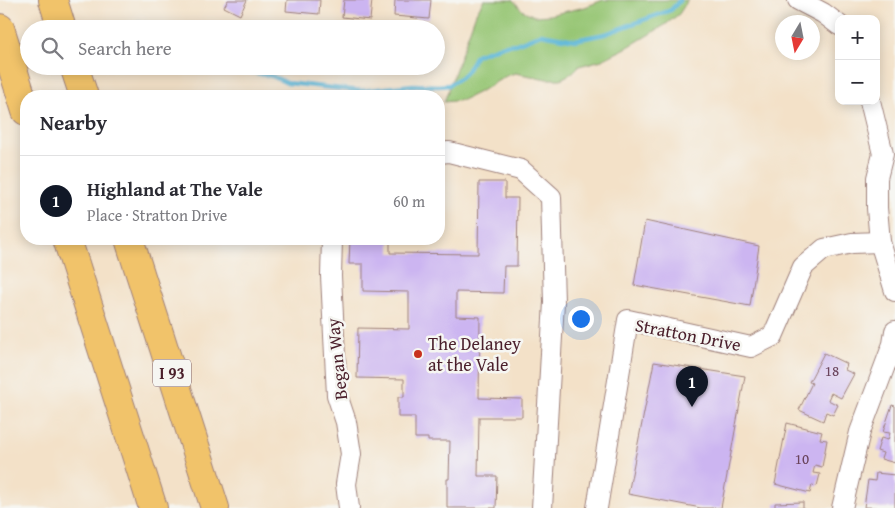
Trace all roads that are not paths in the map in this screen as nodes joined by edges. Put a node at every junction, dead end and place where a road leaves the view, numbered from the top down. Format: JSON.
{"nodes":[{"id":1,"x":53,"y":0,"type":"edge"},
{"id":2,"x":798,"y":0,"type":"edge"},
{"id":3,"x":59,"y":20,"type":"edge"},
{"id":4,"x":835,"y":22,"type":"edge"},
{"id":5,"x":0,"y":28,"type":"edge"},
{"id":6,"x":77,"y":75,"type":"edge"},
{"id":7,"x":82,"y":90,"type":"edge"},
{"id":8,"x":20,"y":92,"type":"edge"},
{"id":9,"x":871,"y":105,"type":"edge"},
{"id":10,"x":445,"y":152,"type":"edge"},
{"id":11,"x":880,"y":242,"type":"junction"},
{"id":12,"x":69,"y":245,"type":"edge"},
{"id":13,"x":131,"y":245,"type":"edge"},
{"id":14,"x":332,"y":245,"type":"edge"},
{"id":15,"x":895,"y":291,"type":"edge"},
{"id":16,"x":895,"y":331,"type":"edge"},
{"id":17,"x":153,"y":508,"type":"edge"},
{"id":18,"x":215,"y":508,"type":"edge"},
{"id":19,"x":349,"y":508,"type":"edge"},
{"id":20,"x":542,"y":508,"type":"edge"},
{"id":21,"x":597,"y":508,"type":"edge"},
{"id":22,"x":842,"y":508,"type":"edge"}],
"edges":[{"from":1,"to":3,"type":"highway"},
{"from":2,"to":4,"type":"street"},
{"from":5,"to":8,"type":"highway"},
{"from":6,"to":7,"type":"highway"},
{"from":9,"to":11,"type":"street"},
{"from":10,"to":20,"type":"street"},
{"from":11,"to":15,"type":"street"},
{"from":11,"to":21,"type":"street","name":"Stratton Drive"},
{"from":12,"to":17,"type":"highway"},
{"from":13,"to":18,"type":"highway","number":"I 93"},
{"from":14,"to":19,"type":"street","name":"Began Way"},
{"from":16,"to":22,"type":"street"}]}
